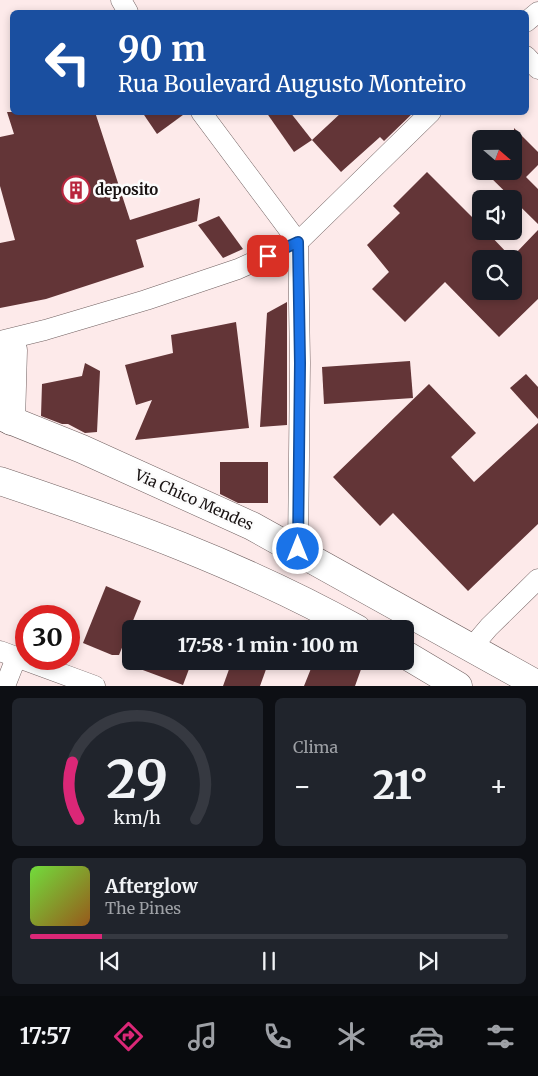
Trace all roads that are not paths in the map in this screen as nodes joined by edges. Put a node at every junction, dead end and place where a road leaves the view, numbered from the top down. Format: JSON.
{"nodes":[{"id":1,"x":529,"y":59,"type":"edge"},
{"id":2,"x":538,"y":68,"type":"edge"},
{"id":3,"x":203,"y":115,"type":"edge"},
{"id":4,"x":428,"y":115,"type":"edge"},
{"id":5,"x":298,"y":242,"type":"junction"},
{"id":6,"x":4,"y":349,"type":"edge"},
{"id":7,"x":6,"y":419,"type":"edge"},
{"id":8,"x":0,"y":481,"type":"edge"},
{"id":9,"x":298,"y":549,"type":"junction"},
{"id":10,"x":538,"y":579,"type":"edge"},
{"id":11,"x":341,"y":620,"type":"edge"},
{"id":12,"x":472,"y":647,"type":"junction"},
{"id":13,"x":8,"y":655,"type":"edge"},
{"id":14,"x":414,"y":660,"type":"edge"},
{"id":15,"x":538,"y":685,"type":"edge"},
{"id":16,"x":5,"y":686,"type":"edge"},
{"id":17,"x":95,"y":686,"type":"edge"},
{"id":18,"x":458,"y":686,"type":"edge"}],
"edges":[{"from":1,"to":2,"type":"street"},
{"from":3,"to":5,"type":"street"},
{"from":4,"to":5,"type":"street"},
{"from":5,"to":6,"type":"street"},
{"from":5,"to":9,"type":"street"},
{"from":6,"to":7,"type":"main road"},
{"from":7,"to":9,"type":"main road","name":"Via Chico Mendes"},
{"from":8,"to":11,"type":"main road"},
{"from":9,"to":12,"type":"main road","name":"Via Chico Mendes"},
{"from":10,"to":12,"type":"street"},
{"from":12,"to":15,"type":"main road","name":"Via Chico Mendes"},
{"from":13,"to":16,"type":"street"},
{"from":13,"to":17,"type":"street"},
{"from":14,"to":18,"type":"main road"}]}
